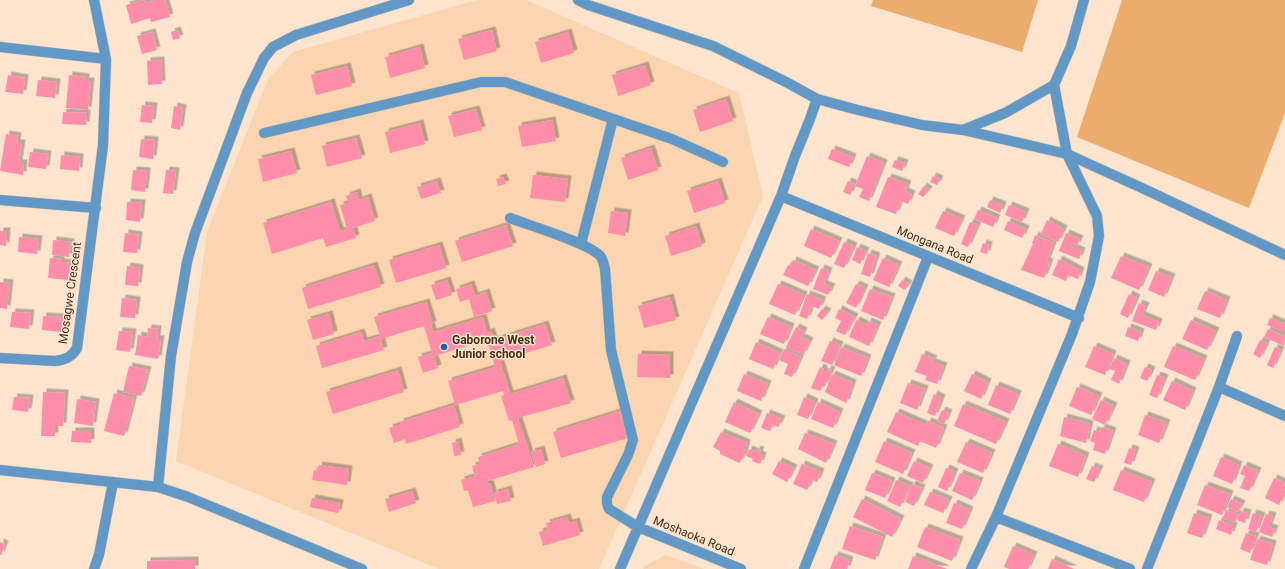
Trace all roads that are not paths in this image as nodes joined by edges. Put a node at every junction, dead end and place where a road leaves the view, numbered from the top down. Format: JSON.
{"nodes":[{"id":1,"x":94,"y":0,"type":"edge"},
{"id":2,"x":409,"y":0,"type":"edge"},
{"id":3,"x":578,"y":0,"type":"edge"},
{"id":4,"x":1084,"y":0,"type":"edge"},
{"id":5,"x":0,"y":46,"type":"edge"},
{"id":6,"x":106,"y":59,"type":"junction"},
{"id":7,"x":1054,"y":85,"type":"junction"},
{"id":8,"x":817,"y":99,"type":"junction"},
{"id":9,"x":613,"y":119,"type":"junction"},
{"id":10,"x":963,"y":130,"type":"junction"},
{"id":11,"x":264,"y":133,"type":"dead end"},
{"id":12,"x":1067,"y":154,"type":"junction"},
{"id":13,"x":723,"y":162,"type":"dead end"},
{"id":14,"x":781,"y":196,"type":"junction"},
{"id":15,"x":0,"y":200,"type":"edge"},
{"id":16,"x":96,"y":208,"type":"junction"},
{"id":17,"x":510,"y":218,"type":"dead end"},
{"id":18,"x":581,"y":244,"type":"junction"},
{"id":19,"x":1285,"y":255,"type":"edge"},
{"id":20,"x":928,"y":257,"type":"junction"},
{"id":21,"x":1078,"y":318,"type":"junction"},
{"id":22,"x":1237,"y":336,"type":"dead end"},
{"id":23,"x":0,"y":358,"type":"edge"},
{"id":24,"x":1219,"y":387,"type":"junction"},
{"id":25,"x":1285,"y":416,"type":"edge"},
{"id":26,"x":0,"y":470,"type":"edge"},
{"id":27,"x":113,"y":482,"type":"junction"},
{"id":28,"x":158,"y":487,"type":"junction"},
{"id":29,"x":996,"y":517,"type":"junction"},
{"id":30,"x":638,"y":527,"type":"junction"},
{"id":31,"x":345,"y":566,"type":"edge"},
{"id":32,"x":94,"y":569,"type":"edge"},
{"id":33,"x":362,"y":569,"type":"edge"},
{"id":34,"x":620,"y":569,"type":"edge"},
{"id":35,"x":741,"y":569,"type":"edge"},
{"id":36,"x":804,"y":569,"type":"edge"},
{"id":37,"x":971,"y":569,"type":"edge"},
{"id":38,"x":1130,"y":569,"type":"edge"},
{"id":39,"x":1147,"y":569,"type":"edge"}],
"edges":[{"from":1,"to":6,"type":"street"},
{"from":2,"to":28,"type":"street"},
{"from":3,"to":8,"type":"street"},
{"from":4,"to":7,"type":"street"},
{"from":5,"to":6,"type":"street"},
{"from":6,"to":16,"type":"street"},
{"from":7,"to":10,"type":"street"},
{"from":7,"to":12,"type":"street"},
{"from":8,"to":10,"type":"street"},
{"from":8,"to":14,"type":"street"},
{"from":9,"to":11,"type":"street"},
{"from":9,"to":13,"type":"street"},
{"from":9,"to":18,"type":"street"},
{"from":10,"to":12,"type":"street"},
{"from":12,"to":19,"type":"street"},
{"from":12,"to":21,"type":"street"},
{"from":14,"to":20,"type":"street","name":"Mongana Road"},
{"from":14,"to":30,"type":"street"},
{"from":15,"to":16,"type":"street"},
{"from":16,"to":23,"type":"street","name":"Mosagwe Crescent"},
{"from":17,"to":18,"type":"street"},
{"from":18,"to":30,"type":"street","name":"Moshaoka Road"},
{"from":20,"to":21,"type":"street","name":"Mongana Road"},
{"from":20,"to":36,"type":"street"},
{"from":21,"to":29,"type":"street"},
{"from":22,"to":24,"type":"street"},
{"from":24,"to":25,"type":"street"},
{"from":24,"to":39,"type":"street"},
{"from":26,"to":27,"type":"street"},
{"from":27,"to":28,"type":"street"},
{"from":27,"to":32,"type":"street"},
{"from":28,"to":31,"type":"street"},
{"from":29,"to":37,"type":"street"},
{"from":29,"to":38,"type":"street"},
{"from":30,"to":34,"type":"street"},
{"from":30,"to":35,"type":"street","name":"Moshaoka Road"},
{"from":31,"to":33,"type":"street"}]}
